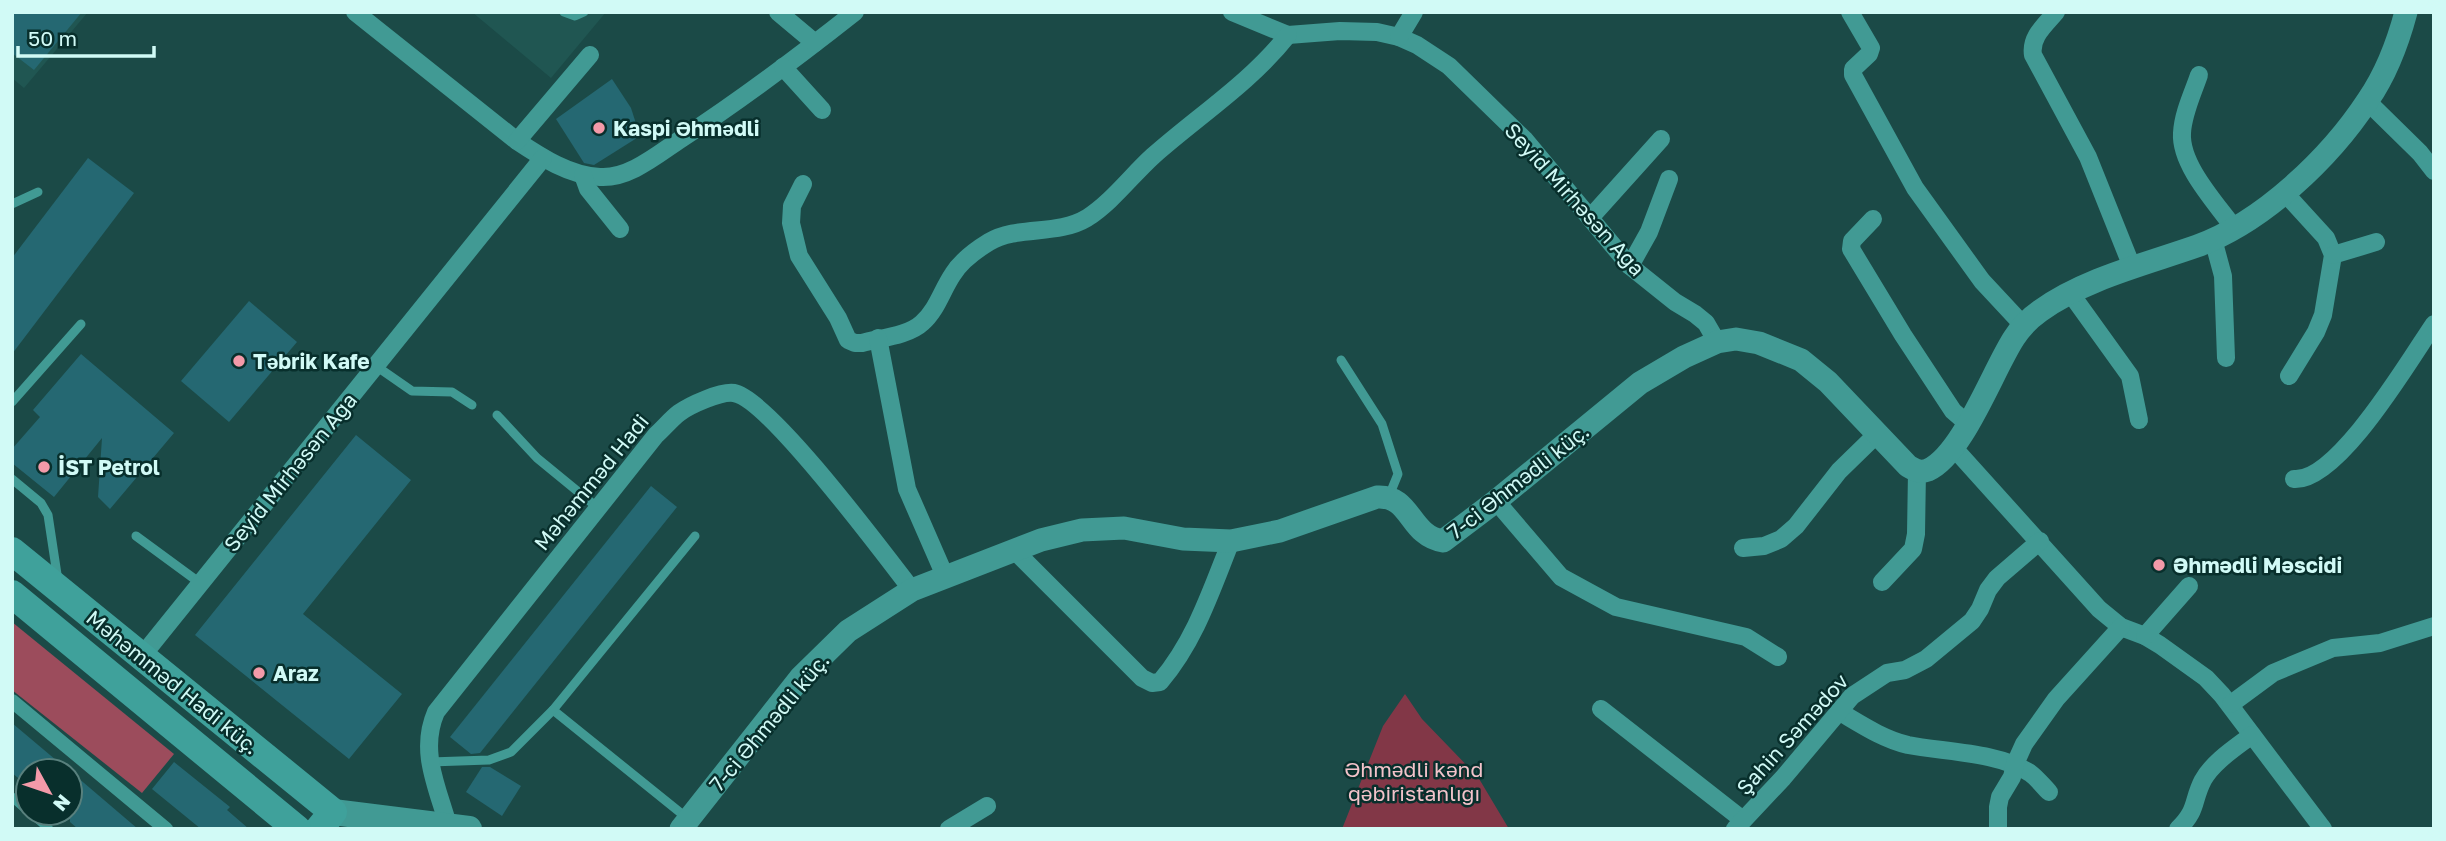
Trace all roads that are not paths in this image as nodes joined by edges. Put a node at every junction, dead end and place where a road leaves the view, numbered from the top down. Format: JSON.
{"nodes":[{"id":1,"x":355,"y":12,"type":"edge"},
{"id":2,"x":564,"y":12,"type":"edge"},
{"id":3,"x":584,"y":12,"type":"edge"},
{"id":4,"x":778,"y":12,"type":"edge"},
{"id":5,"x":855,"y":12,"type":"edge"},
{"id":6,"x":1232,"y":12,"type":"edge"},
{"id":7,"x":1414,"y":12,"type":"edge"},
{"id":8,"x":1850,"y":12,"type":"edge"},
{"id":9,"x":2056,"y":12,"type":"edge"},
{"id":10,"x":2406,"y":12,"type":"edge"},
{"id":11,"x":1288,"y":35,"type":"junction"},
{"id":12,"x":1399,"y":37,"type":"junction"},
{"id":13,"x":815,"y":43,"type":"junction"},
{"id":14,"x":590,"y":55,"type":"dead end"},
{"id":15,"x":783,"y":67,"type":"junction"},
{"id":16,"x":2199,"y":75,"type":"dead end"},
{"id":17,"x":2367,"y":102,"type":"junction"},
{"id":18,"x":822,"y":110,"type":"dead end"},
{"id":19,"x":1661,"y":139,"type":"dead end"},
{"id":20,"x":517,"y":141,"type":"junction"},
{"id":21,"x":543,"y":158,"type":"junction"},
{"id":22,"x":2434,"y":171,"type":"edge"},
{"id":23,"x":583,"y":175,"type":"junction"},
{"id":24,"x":1669,"y":179,"type":"dead end"},
{"id":25,"x":803,"y":184,"type":"dead end"},
{"id":26,"x":38,"y":192,"type":"dead end"},
{"id":27,"x":2284,"y":192,"type":"junction"},
{"id":28,"x":12,"y":204,"type":"edge"},
{"id":29,"x":1590,"y":218,"type":"junction"},
{"id":30,"x":1873,"y":219,"type":"dead end"},
{"id":31,"x":2234,"y":228,"type":"junction"},
{"id":32,"x":620,"y":229,"type":"dead end"},
{"id":33,"x":2213,"y":239,"type":"junction"},
{"id":34,"x":2376,"y":242,"type":"dead end"},
{"id":35,"x":2333,"y":255,"type":"junction"},
{"id":36,"x":1629,"y":266,"type":"junction"},
{"id":37,"x":2132,"y":267,"type":"junction"},
{"id":38,"x":2071,"y":294,"type":"junction"},
{"id":39,"x":81,"y":324,"type":"dead end"},
{"id":40,"x":2434,"y":324,"type":"edge"},
{"id":41,"x":2023,"y":325,"type":"junction"},
{"id":42,"x":878,"y":338,"type":"junction"},
{"id":43,"x":1717,"y":342,"type":"junction"},
{"id":44,"x":2226,"y":358,"type":"dead end"},
{"id":45,"x":1341,"y":360,"type":"dead end"},
{"id":46,"x":376,"y":366,"type":"junction"},
{"id":47,"x":2289,"y":376,"type":"dead end"},
{"id":48,"x":12,"y":402,"type":"edge"},
{"id":49,"x":472,"y":405,"type":"dead end"},
{"id":50,"x":497,"y":415,"type":"dead end"},
{"id":51,"x":2139,"y":420,"type":"dead end"},
{"id":52,"x":1968,"y":424,"type":"junction"},
{"id":53,"x":1877,"y":434,"type":"junction"},
{"id":54,"x":1953,"y":447,"type":"junction"},
{"id":55,"x":1917,"y":471,"type":"junction"},
{"id":56,"x":2294,"y":479,"type":"dead end"},
{"id":57,"x":12,"y":480,"type":"edge"},
{"id":58,"x":1389,"y":496,"type":"junction"},
{"id":59,"x":1496,"y":501,"type":"junction"},
{"id":60,"x":598,"y":508,"type":"junction"},
{"id":61,"x":136,"y":536,"type":"dead end"},
{"id":62,"x":695,"y":536,"type":"dead end"},
{"id":63,"x":1231,"y":541,"type":"junction"},
{"id":64,"x":2039,"y":541,"type":"junction"},
{"id":65,"x":1743,"y":548,"type":"dead end"},
{"id":66,"x":1014,"y":550,"type":"junction"},
{"id":67,"x":12,"y":551,"type":"edge"},
{"id":68,"x":945,"y":576,"type":"junction"},
{"id":69,"x":1882,"y":582,"type":"dead end"},
{"id":70,"x":200,"y":583,"type":"junction"},
{"id":71,"x":2189,"y":586,"type":"dead end"},
{"id":72,"x":59,"y":590,"type":"junction"},
{"id":73,"x":912,"y":590,"type":"junction"},
{"id":74,"x":12,"y":594,"type":"edge"},
{"id":75,"x":2434,"y":626,"type":"edge"},
{"id":76,"x":2121,"y":627,"type":"junction"},
{"id":77,"x":2145,"y":636,"type":"junction"},
{"id":78,"x":142,"y":656,"type":"junction"},
{"id":79,"x":1778,"y":657,"type":"dead end"},
{"id":80,"x":12,"y":701,"type":"edge"},
{"id":81,"x":2231,"y":704,"type":"junction"},
{"id":82,"x":1601,"y":709,"type":"dead end"},
{"id":83,"x":553,"y":710,"type":"junction"},
{"id":84,"x":1840,"y":712,"type":"junction"},
{"id":85,"x":2252,"y":735,"type":"junction"},
{"id":86,"x":430,"y":762,"type":"junction"},
{"id":87,"x":2015,"y":764,"type":"junction"},
{"id":88,"x":2049,"y":792,"type":"dead end"},
{"id":89,"x":987,"y":806,"type":"dead end"},
{"id":90,"x":332,"y":820,"type":"edge"},
{"id":91,"x":685,"y":824,"type":"edge"},
{"id":92,"x":1739,"y":825,"type":"edge"},
{"id":93,"x":459,"y":827,"type":"edge"},
{"id":94,"x":166,"y":829,"type":"edge"},
{"id":95,"x":296,"y":829,"type":"edge"},
{"id":96,"x":949,"y":829,"type":"edge"},
{"id":97,"x":1998,"y":829,"type":"edge"},
{"id":98,"x":2178,"y":829,"type":"edge"},
{"id":99,"x":2323,"y":829,"type":"edge"}],
"edges":[{"from":1,"to":20,"type":"street"},
{"from":2,"to":3,"type":"lane"},
{"from":4,"to":13,"type":"street"},
{"from":5,"to":13,"type":"street"},
{"from":6,"to":11,"type":"street","name":"Seyid Mirhəsən Ağa"},
{"from":7,"to":12,"type":"street"},
{"from":8,"to":41,"type":"street"},
{"from":9,"to":37,"type":"street"},
{"from":10,"to":17,"type":"street"},
{"from":11,"to":12,"type":"street","name":"Seyid Mirhəsən Ağa"},
{"from":11,"to":42,"type":"street"},
{"from":12,"to":29,"type":"street","name":"Seyid Mirhəsən Ağa"},
{"from":13,"to":15,"type":"street"},
{"from":14,"to":20,"type":"street"},
{"from":15,"to":18,"type":"street"},
{"from":15,"to":23,"type":"street"},
{"from":16,"to":31,"type":"street"},
{"from":17,"to":22,"type":"street"},
{"from":17,"to":27,"type":"street"},
{"from":19,"to":29,"type":"street"},
{"from":20,"to":21,"type":"street"},
{"from":21,"to":23,"type":"street"},
{"from":21,"to":46,"type":"street","name":"Seyid Mirhəsən Ağa"},
{"from":23,"to":32,"type":"street"},
{"from":24,"to":36,"type":"street"},
{"from":25,"to":42,"type":"street"},
{"from":26,"to":28,"type":"lane"},
{"from":27,"to":31,"type":"street"},
{"from":27,"to":35,"type":"street"},
{"from":29,"to":36,"type":"street","name":"Seyid Mirhəsən Ağa"},
{"from":30,"to":52,"type":"street"},
{"from":31,"to":33,"type":"street"},
{"from":33,"to":37,"type":"street"},
{"from":33,"to":44,"type":"street"},
{"from":34,"to":35,"type":"street"},
{"from":35,"to":47,"type":"street"},
{"from":36,"to":43,"type":"street","name":"Seyid Mirhəsən Ağa"},
{"from":37,"to":38,"type":"street"},
{"from":38,"to":41,"type":"street"},
{"from":38,"to":51,"type":"street"},
{"from":39,"to":48,"type":"lane"},
{"from":40,"to":56,"type":"street"},
{"from":41,"to":52,"type":"street"},
{"from":42,"to":68,"type":"street"},
{"from":43,"to":53,"type":"street"},
{"from":43,"to":59,"type":"street","name":"7-ci Əhmədli küç."},
{"from":45,"to":58,"type":"lane"},
{"from":46,"to":49,"type":"lane"},
{"from":46,"to":70,"type":"street","name":"Seyid Mirhəsən Ağa"},
{"from":50,"to":60,"type":"lane"},
{"from":52,"to":54,"type":"street"},
{"from":53,"to":55,"type":"street"},
{"from":53,"to":65,"type":"street"},
{"from":54,"to":55,"type":"street"},
{"from":54,"to":64,"type":"street"},
{"from":55,"to":69,"type":"street"},
{"from":57,"to":72,"type":"lane"},
{"from":58,"to":59,"type":"street","name":"7-ci Əhmədli küç."},
{"from":58,"to":63,"type":"street","name":"7-ci Əhmədli küç."},
{"from":59,"to":79,"type":"street"},
{"from":60,"to":73,"type":"street","name":"Məhəmməd Hadi"},
{"from":60,"to":86,"type":"street","name":"Məhəmməd Hadi"},
{"from":61,"to":70,"type":"lane"},
{"from":62,"to":83,"type":"lane"},
{"from":63,"to":66,"type":"street","name":"7-ci Əhmədli küç."},
{"from":63,"to":66,"type":"street"},
{"from":64,"to":76,"type":"street"},
{"from":64,"to":84,"type":"street","name":"Şahin Səmədov"},
{"from":66,"to":68,"type":"street","name":"7-ci Əhmədli küç."},
{"from":67,"to":72,"type":"main road","name":"Məhəmməd Hadi küç."},
{"from":68,"to":73,"type":"street","name":"7-ci Əhmədli küç."},
{"from":70,"to":78,"type":"street","name":"Seyid Mirhəsən Ağa"},
{"from":71,"to":77,"type":"street"},
{"from":72,"to":78,"type":"main road","name":"Məhəmməd Hadi küç."},
{"from":73,"to":91,"type":"street","name":"7-ci Əhmədli küç."},
{"from":74,"to":95,"type":"main road","name":"Məhəmməd Hadi küç."},
{"from":75,"to":81,"type":"street"},
{"from":76,"to":77,"type":"street"},
{"from":76,"to":87,"type":"street"},
{"from":77,"to":81,"type":"street"},
{"from":78,"to":90,"type":"main road","name":"Məhəmməd Hadi küç."},
{"from":80,"to":94,"type":"street"},
{"from":81,"to":85,"type":"street"},
{"from":82,"to":92,"type":"street"},
{"from":83,"to":86,"type":"lane"},
{"from":83,"to":91,"type":"lane"},
{"from":84,"to":87,"type":"street"},
{"from":84,"to":92,"type":"street","name":"Şahin Səmədov"},
{"from":85,"to":98,"type":"street"},
{"from":85,"to":99,"type":"street"},
{"from":86,"to":93,"type":"street","name":"Məhəmməd Hadi"},
{"from":87,"to":88,"type":"street"},
{"from":87,"to":97,"type":"street"},
{"from":89,"to":96,"type":"street"},
{"from":90,"to":93,"type":"main road"}]}
